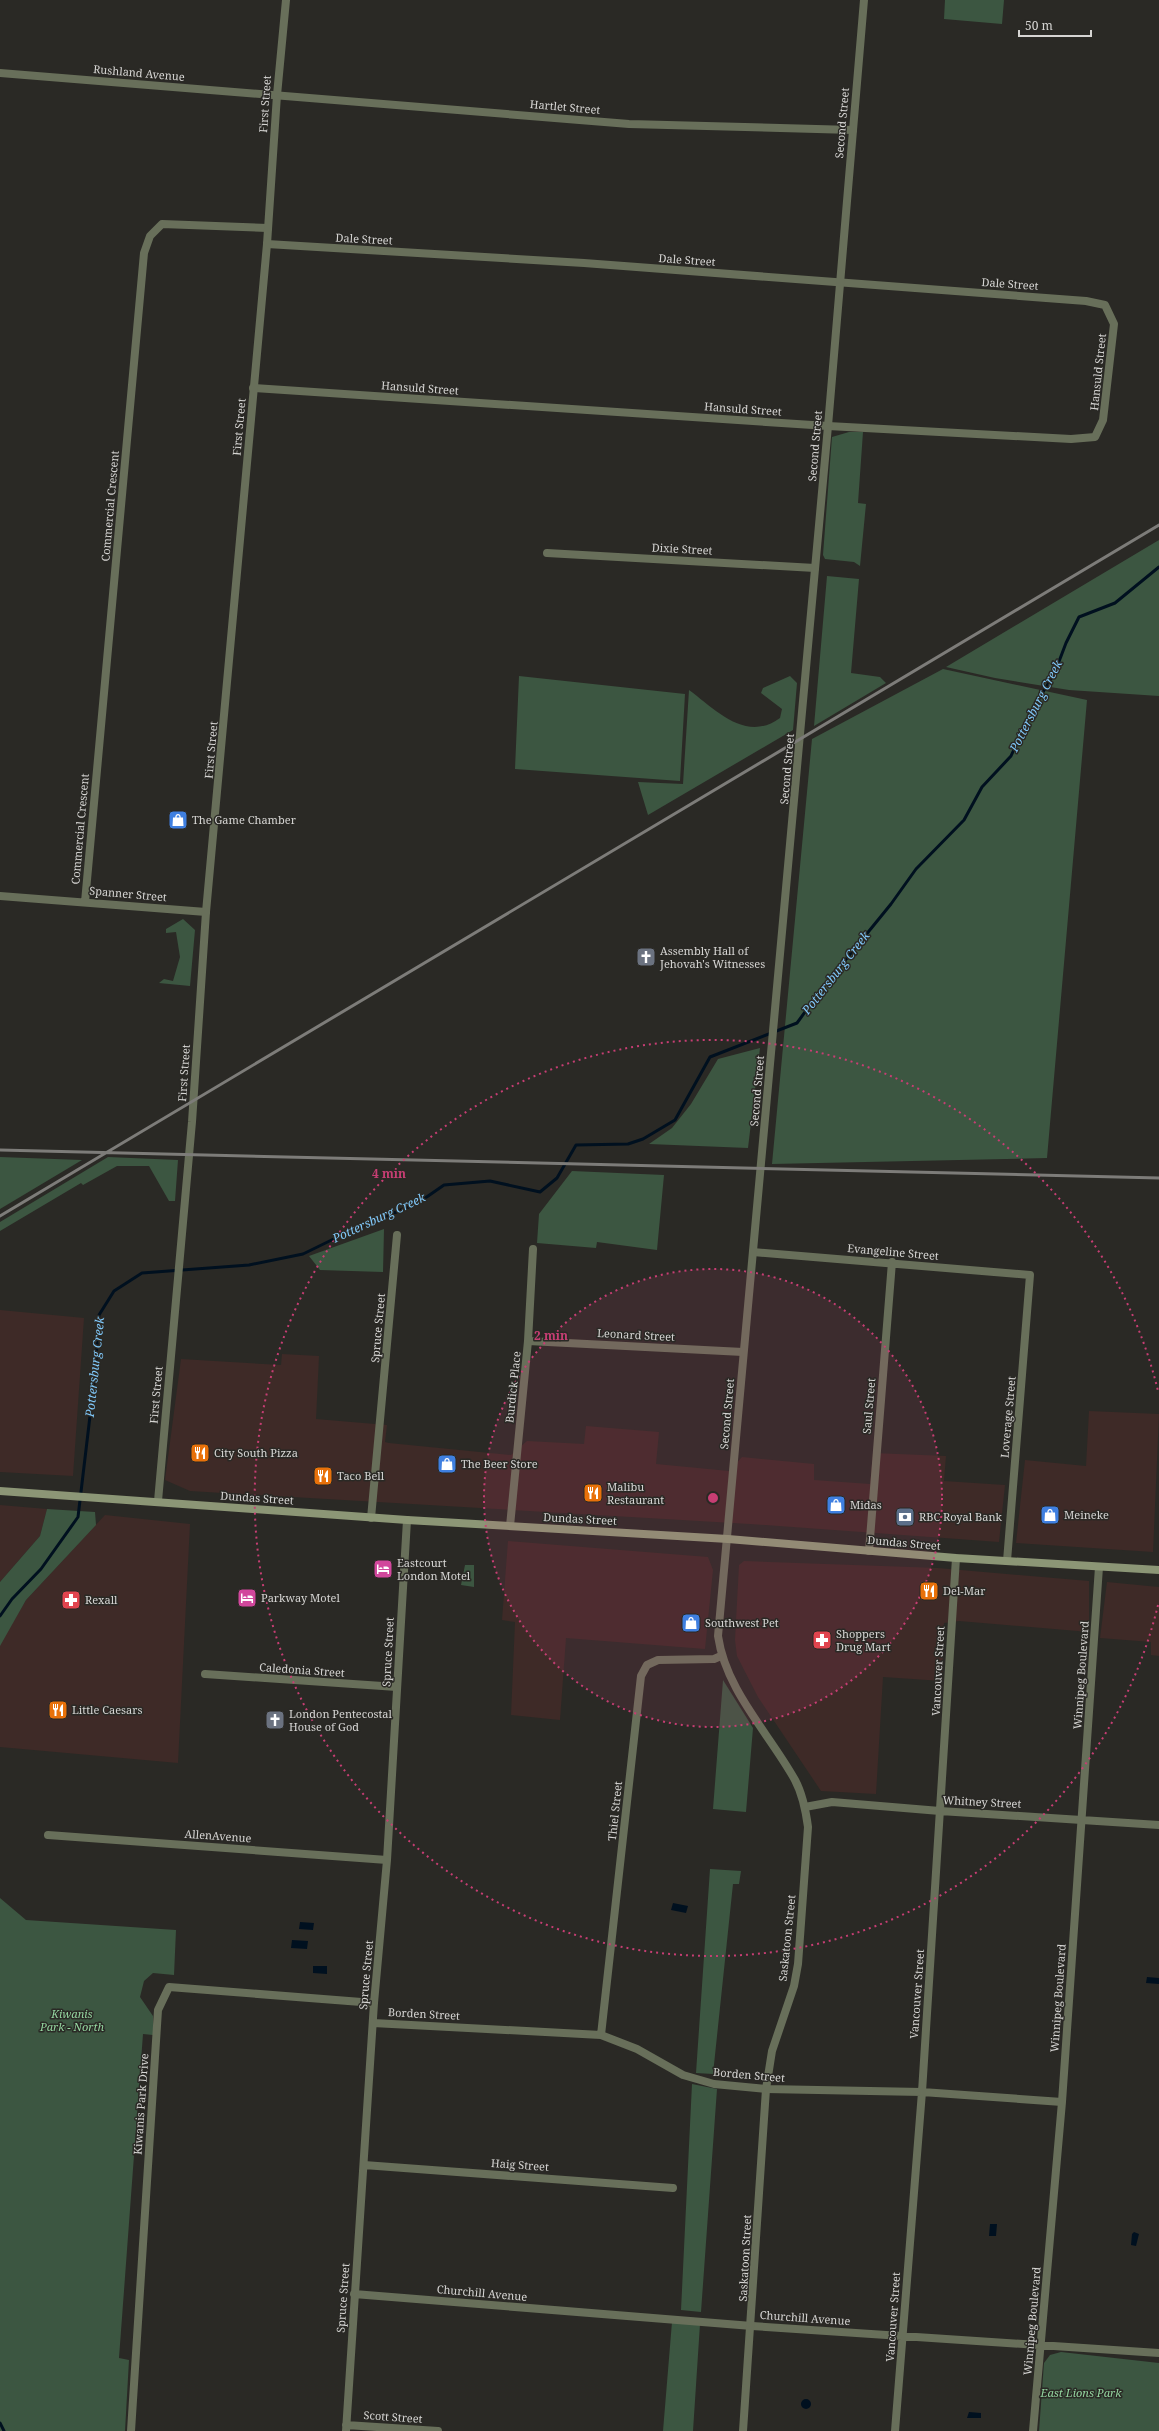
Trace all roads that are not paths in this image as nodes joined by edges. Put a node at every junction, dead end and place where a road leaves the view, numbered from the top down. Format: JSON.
{"nodes":[{"id":1,"x":286,"y":0,"type":"edge"},
{"id":2,"x":864,"y":0,"type":"edge"},
{"id":3,"x":0,"y":73,"type":"edge"},
{"id":4,"x":277,"y":95,"type":"junction"},
{"id":5,"x":853,"y":130,"type":"junction"},
{"id":6,"x":268,"y":228,"type":"junction"},
{"id":7,"x":267,"y":244,"type":"junction"},
{"id":8,"x":839,"y":282,"type":"junction"},
{"id":9,"x":1104,"y":305,"type":"joint"},
{"id":10,"x":253,"y":388,"type":"junction"},
{"id":11,"x":828,"y":426,"type":"junction"},
{"id":12,"x":547,"y":553,"type":"dead end"},
{"id":13,"x":815,"y":568,"type":"junction"},
{"id":14,"x":0,"y":896,"type":"edge"},
{"id":15,"x":85,"y":902,"type":"junction"},
{"id":16,"x":206,"y":912,"type":"junction"},
{"id":17,"x":397,"y":1235,"type":"dead end"},
{"id":18,"x":533,"y":1250,"type":"dead end"},
{"id":19,"x":753,"y":1252,"type":"junction"},
{"id":20,"x":892,"y":1262,"type":"junction"},
{"id":21,"x":1030,"y":1275,"type":"joint"},
{"id":22,"x":528,"y":1341,"type":"junction"},
{"id":23,"x":743,"y":1352,"type":"junction"},
{"id":24,"x":0,"y":1491,"type":"edge"},
{"id":25,"x":158,"y":1502,"type":"junction"},
{"id":26,"x":371,"y":1518,"type":"junction"},
{"id":27,"x":407,"y":1520,"type":"junction"},
{"id":28,"x":510,"y":1526,"type":"junction"},
{"id":29,"x":728,"y":1539,"type":"junction"},
{"id":30,"x":869,"y":1551,"type":"junction"},
{"id":31,"x":956,"y":1558,"type":"junction"},
{"id":32,"x":1007,"y":1561,"type":"junction"},
{"id":33,"x":1099,"y":1567,"type":"junction"},
{"id":34,"x":1159,"y":1570,"type":"edge"},
{"id":35,"x":721,"y":1656,"type":"junction"},
{"id":36,"x":205,"y":1674,"type":"dead end"},
{"id":37,"x":397,"y":1687,"type":"junction"},
{"id":38,"x":805,"y":1807,"type":"junction"},
{"id":39,"x":940,"y":1811,"type":"junction"},
{"id":40,"x":1082,"y":1818,"type":"junction"},
{"id":41,"x":1159,"y":1825,"type":"edge"},
{"id":42,"x":48,"y":1835,"type":"dead end"},
{"id":43,"x":387,"y":1860,"type":"junction"},
{"id":44,"x":374,"y":2003,"type":"junction"},
{"id":45,"x":373,"y":2023,"type":"junction"},
{"id":46,"x":601,"y":2035,"type":"junction"},
{"id":47,"x":766,"y":2089,"type":"junction"},
{"id":48,"x":922,"y":2092,"type":"junction"},
{"id":49,"x":1062,"y":2102,"type":"junction"},
{"id":50,"x":364,"y":2165,"type":"junction"},
{"id":51,"x":674,"y":2188,"type":"dead end"},
{"id":52,"x":354,"y":2294,"type":"junction"},
{"id":53,"x":752,"y":2326,"type":"junction"},
{"id":54,"x":903,"y":2336,"type":"junction"},
{"id":55,"x":1041,"y":2345,"type":"junction"},
{"id":56,"x":1159,"y":2354,"type":"edge"},
{"id":57,"x":346,"y":2428,"type":"edge"},
{"id":58,"x":131,"y":2431,"type":"edge"},
{"id":59,"x":438,"y":2431,"type":"edge"},
{"id":60,"x":743,"y":2431,"type":"edge"},
{"id":61,"x":895,"y":2431,"type":"edge"},
{"id":62,"x":1033,"y":2431,"type":"edge"}],
"edges":[{"from":1,"to":4,"type":"street","name":"First Street"},
{"from":2,"to":5,"type":"street","name":"Second Street"},
{"from":3,"to":4,"type":"street","name":"Rushland Avenue"},
{"from":4,"to":5,"type":"street","name":"Hartlet Street"},
{"from":4,"to":6,"type":"street","name":"First Street"},
{"from":5,"to":8,"type":"street","name":"Second Street"},
{"from":6,"to":7,"type":"street","name":"First Street"},
{"from":6,"to":15,"type":"street","name":"Commercial Crescent"},
{"from":7,"to":8,"type":"street","name":"Dale Street"},
{"from":7,"to":10,"type":"street","name":"First Street"},
{"from":8,"to":9,"type":"street","name":"Dale Street"},
{"from":8,"to":11,"type":"street","name":"Second Street"},
{"from":9,"to":11,"type":"street","name":"Hansuld Street"},
{"from":10,"to":11,"type":"street","name":"Hansuld Street"},
{"from":10,"to":16,"type":"street","name":"First Street"},
{"from":11,"to":13,"type":"street","name":"Second Street"},
{"from":12,"to":13,"type":"street","name":"Dixie Street"},
{"from":13,"to":19,"type":"street","name":"Second Street"},
{"from":14,"to":15,"type":"street","name":"Spanner Street"},
{"from":15,"to":16,"type":"street","name":"Spanner Street"},
{"from":16,"to":25,"type":"street","name":"First Street"},
{"from":17,"to":26,"type":"street","name":"Spruce Street"},
{"from":18,"to":22,"type":"street","name":"Burdick Place"},
{"from":19,"to":20,"type":"street","name":"Evangeline Street"},
{"from":19,"to":23,"type":"street","name":"Second Street"},
{"from":20,"to":21,"type":"street","name":"Evangeline Street"},
{"from":20,"to":30,"type":"street","name":"Saul Street"},
{"from":21,"to":32,"type":"street","name":"Loverage Street"},
{"from":22,"to":23,"type":"street","name":"Leonard Street"},
{"from":22,"to":28,"type":"street","name":"Burdick Place"},
{"from":23,"to":29,"type":"street","name":"Second Street"},
{"from":24,"to":25,"type":"main road","name":"Dundas Street"},
{"from":25,"to":26,"type":"main road","name":"Dundas Street"},
{"from":26,"to":27,"type":"main road","name":"Dundas Street"},
{"from":27,"to":28,"type":"main road","name":"Dundas Street"},
{"from":27,"to":37,"type":"street","name":"Spruce Street"},
{"from":28,"to":29,"type":"main road","name":"Dundas Street"},
{"from":29,"to":30,"type":"main road","name":"Dundas Street"},
{"from":29,"to":35,"type":"street","name":"Saskatoon Street"},
{"from":30,"to":31,"type":"main road","name":"Dundas Street"},
{"from":31,"to":32,"type":"main road","name":"Dundas Street"},
{"from":31,"to":39,"type":"street","name":"Vancouver Street"},
{"from":32,"to":33,"type":"main road","name":"Dundas Street"},
{"from":33,"to":34,"type":"main road","name":"Dundas Street"},
{"from":33,"to":40,"type":"street","name":"Winnipeg Boulevard"},
{"from":35,"to":38,"type":"street","name":"Saskatoon Street"},
{"from":35,"to":46,"type":"street","name":"Thiel Street"},
{"from":36,"to":37,"type":"street","name":"Caledonia Street"},
{"from":37,"to":43,"type":"street","name":"Spruce Street"},
{"from":38,"to":39,"type":"street","name":"Whitney Street"},
{"from":38,"to":47,"type":"street","name":"Saskatoon Street"},
{"from":39,"to":40,"type":"street","name":"Whitney Street"},
{"from":39,"to":48,"type":"street","name":"Vancouver Street"},
{"from":40,"to":41,"type":"street","name":"Whitney Street"},
{"from":40,"to":49,"type":"street","name":"Winnipeg Boulevard"},
{"from":42,"to":43,"type":"street","name":"AllenAvenue"},
{"from":43,"to":44,"type":"street","name":"Spruce Street"},
{"from":44,"to":45,"type":"street","name":"Spruce Street"},
{"from":44,"to":58,"type":"street","name":"Kiwanis Park Drive"},
{"from":45,"to":46,"type":"street","name":"Borden Street"},
{"from":45,"to":50,"type":"street","name":"Spruce Street"},
{"from":46,"to":47,"type":"street","name":"Borden Street"},
{"from":47,"to":48,"type":"street","name":"Borden Street"},
{"from":47,"to":53,"type":"street","name":"Saskatoon Street"},
{"from":48,"to":49,"type":"street","name":"Borden Street"},
{"from":48,"to":54,"type":"street","name":"Vancouver Street"},
{"from":49,"to":55,"type":"street","name":"Winnipeg Boulevard"},
{"from":50,"to":51,"type":"street","name":"Haig Street"},
{"from":50,"to":52,"type":"street","name":"Spruce Street"},
{"from":52,"to":53,"type":"street","name":"Churchill Avenue"},
{"from":52,"to":57,"type":"street","name":"Spruce Street"},
{"from":53,"to":54,"type":"street","name":"Churchill Avenue"},
{"from":53,"to":60,"type":"street","name":"Saskatoon Street"},
{"from":54,"to":55,"type":"street","name":"Churchill Avenue"},
{"from":54,"to":61,"type":"street","name":"Vancouver Street"},
{"from":55,"to":56,"type":"street","name":"Churchill Avenue"},
{"from":55,"to":62,"type":"street","name":"Winnipeg Boulevard"},
{"from":57,"to":59,"type":"street","name":"Scott Street"}]}
